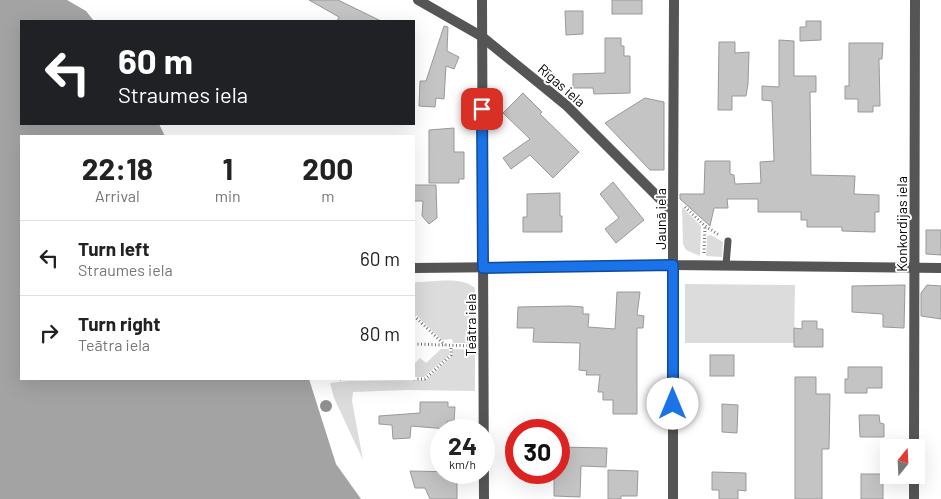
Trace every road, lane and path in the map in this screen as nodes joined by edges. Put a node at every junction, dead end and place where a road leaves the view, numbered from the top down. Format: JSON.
{"nodes":[{"id":1,"x":418,"y":0,"type":"edge"},
{"id":2,"x":482,"y":0,"type":"edge"},
{"id":3,"x":674,"y":0,"type":"edge"},
{"id":4,"x":915,"y":0,"type":"edge"},
{"id":5,"x":481,"y":36,"type":"junction"},
{"id":6,"x":673,"y":193,"type":"junction"},
{"id":7,"x":673,"y":212,"type":"junction"},
{"id":8,"x":728,"y":241,"type":"joint"},
{"id":9,"x":673,"y":265,"type":"junction"},
{"id":10,"x":726,"y":265,"type":"junction"},
{"id":11,"x":415,"y":268,"type":"edge"},
{"id":12,"x":483,"y":268,"type":"junction"},
{"id":13,"x":915,"y":268,"type":"junction"},
{"id":14,"x":941,"y":268,"type":"edge"},
{"id":15,"x":415,"y":317,"type":"edge"},
{"id":16,"x":415,"y":344,"type":"edge"},
{"id":17,"x":445,"y":345,"type":"junction"},
{"id":18,"x":451,"y":346,"type":"junction"},
{"id":19,"x":477,"y":346,"type":"dead end"},
{"id":20,"x":415,"y":379,"type":"edge"},
{"id":21,"x":914,"y":439,"type":"edge"},
{"id":22,"x":914,"y":484,"type":"edge"},
{"id":23,"x":484,"y":499,"type":"edge"},
{"id":24,"x":673,"y":499,"type":"edge"},
{"id":25,"x":914,"y":499,"type":"edge"}],
"edges":[{"from":1,"to":5,"type":"street","name":"Rīgas iela"},
{"from":2,"to":5,"type":"street","name":"Teātra iela"},
{"from":3,"to":6,"type":"street","name":"Jaunā iela"},
{"from":4,"to":13,"type":"street","name":"Konkordijas iela"},
{"from":5,"to":7,"type":"street","name":"Rīgas iela"},
{"from":5,"to":12,"type":"street","name":"Teātra iela"},
{"from":6,"to":7,"type":"street","name":"Jaunā iela"},
{"from":6,"to":8,"type":"path"},
{"from":7,"to":9,"type":"street","name":"Jaunā iela"},
{"from":8,"to":10,"type":"lane"},
{"from":9,"to":10,"type":"street"},
{"from":9,"to":12,"type":"street"},
{"from":9,"to":24,"type":"street","name":"Jaunā iela"},
{"from":10,"to":13,"type":"street"},
{"from":11,"to":12,"type":"street"},
{"from":12,"to":23,"type":"street","name":"Teātra iela"},
{"from":13,"to":14,"type":"street"},
{"from":13,"to":21,"type":"street","name":"Konkordijas iela"},
{"from":15,"to":17,"type":"path"},
{"from":16,"to":17,"type":"path"},
{"from":17,"to":18,"type":"path"},
{"from":18,"to":19,"type":"path"},
{"from":18,"to":20,"type":"path"},
{"from":22,"to":25,"type":"street"}]}
